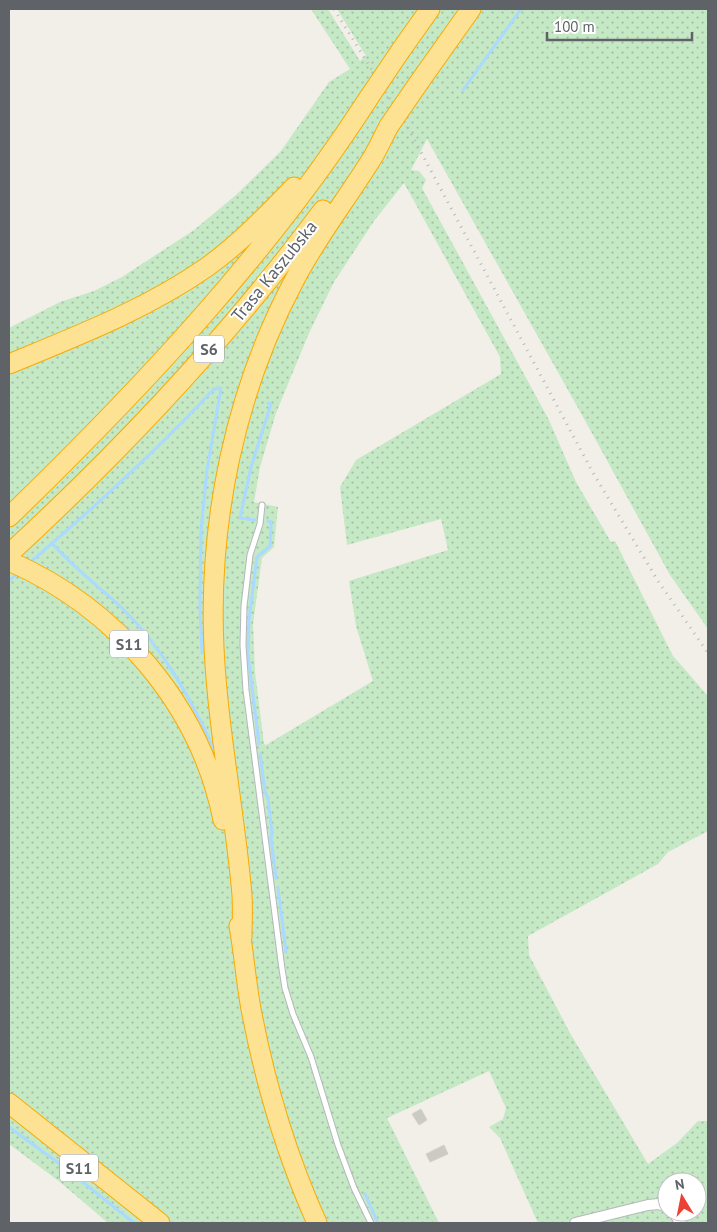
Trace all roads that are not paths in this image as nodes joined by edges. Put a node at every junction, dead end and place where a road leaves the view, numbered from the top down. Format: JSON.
{"nodes":[{"id":1,"x":430,"y":9,"type":"edge"},
{"id":2,"x":471,"y":9,"type":"edge"},
{"id":3,"x":370,"y":96,"type":"junction"},
{"id":4,"x":389,"y":126,"type":"junction"},
{"id":5,"x":9,"y":364,"type":"edge"},
{"id":6,"x":262,"y":505,"type":"dead end"},
{"id":7,"x":9,"y":516,"type":"edge"},
{"id":8,"x":9,"y":554,"type":"edge"},
{"id":9,"x":9,"y":561,"type":"edge"},
{"id":10,"x":242,"y":938,"type":"junction"},
{"id":11,"x":9,"y":1103,"type":"edge"},
{"id":12,"x":9,"y":1115,"type":"edge"},
{"id":13,"x":657,"y":1204,"type":"edge"},
{"id":14,"x":148,"y":1223,"type":"edge"},
{"id":15,"x":160,"y":1223,"type":"edge"},
{"id":16,"x":317,"y":1223,"type":"edge"},
{"id":17,"x":371,"y":1223,"type":"edge"},
{"id":18,"x":575,"y":1223,"type":"edge"}],
"edges":[{"from":1,"to":3,"type":"highway","name":"Trasa Kaszubska","number":"S6","bridge":true},
{"from":2,"to":4,"type":"highway","name":"Trasa Kaszubska","number":"S6","bridge":true},
{"from":3,"to":5,"type":"highway"},
{"from":3,"to":7,"type":"highway","name":"Trasa Kaszubska","number":"S6"},
{"from":4,"to":8,"type":"highway","name":"Trasa Kaszubska","number":"S6"},
{"from":4,"to":10,"type":"highway"},
{"from":6,"to":17,"type":"lane"},
{"from":9,"to":10,"type":"highway","number":"S11"},
{"from":10,"to":16,"type":"highway","number":"S11"},
{"from":11,"to":15,"type":"highway"},
{"from":12,"to":14,"type":"highway","number":"S11"},
{"from":13,"to":18,"type":"street"}]}
